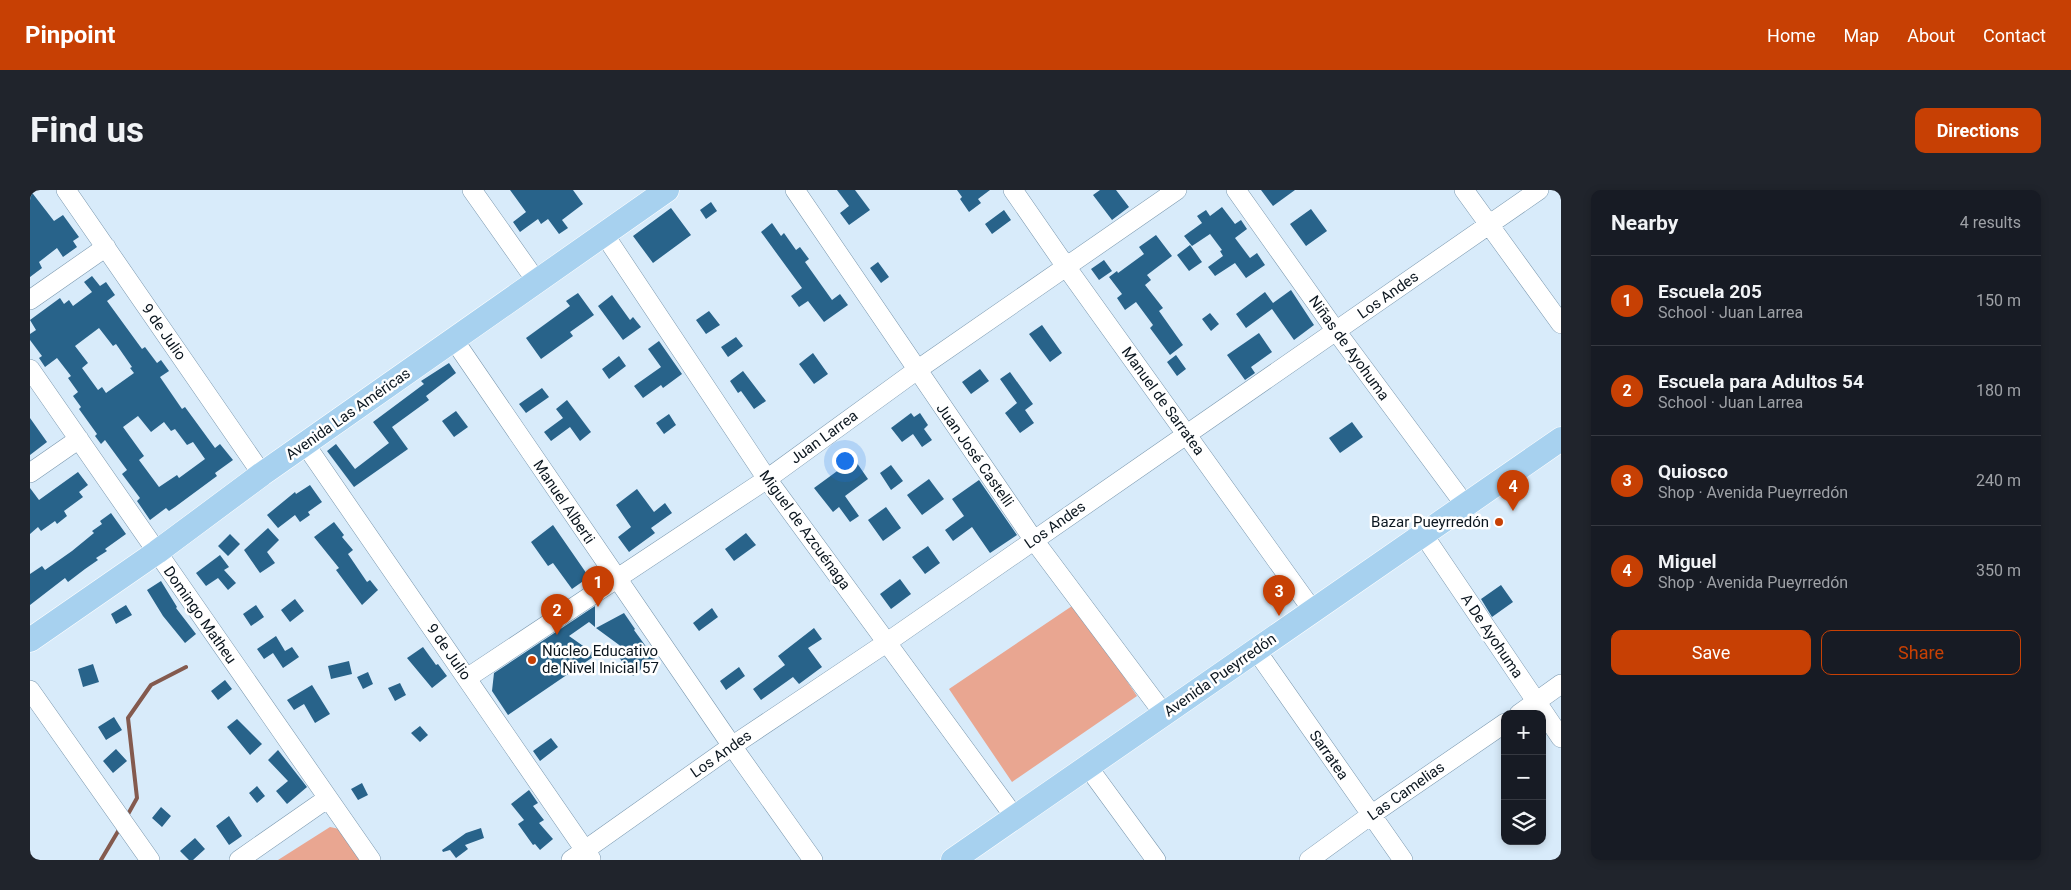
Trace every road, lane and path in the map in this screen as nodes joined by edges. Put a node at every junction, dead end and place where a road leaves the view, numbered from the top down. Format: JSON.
{"nodes":[{"id":1,"x":66,"y":190,"type":"edge"},
{"id":2,"x":472,"y":190,"type":"edge"},
{"id":3,"x":667,"y":190,"type":"edge"},
{"id":4,"x":795,"y":190,"type":"edge"},
{"id":5,"x":1013,"y":190,"type":"edge"},
{"id":6,"x":1178,"y":190,"type":"edge"},
{"id":7,"x":1236,"y":190,"type":"edge"},
{"id":8,"x":1464,"y":190,"type":"edge"},
{"id":9,"x":1539,"y":190,"type":"edge"},
{"id":10,"x":1489,"y":224,"type":"junction"},
{"id":11,"x":604,"y":234,"type":"junction"},
{"id":12,"x":106,"y":247,"type":"junction"},
{"id":13,"x":1067,"y":268,"type":"junction"},
{"id":14,"x":537,"y":282,"type":"junction"},
{"id":15,"x":30,"y":300,"type":"edge"},
{"id":16,"x":1561,"y":324,"type":"edge"},
{"id":17,"x":1336,"y":331,"type":"junction"},
{"id":18,"x":454,"y":340,"type":"junction"},
{"id":19,"x":30,"y":369,"type":"edge"},
{"id":20,"x":917,"y":370,"type":"junction"},
{"id":21,"x":1186,"y":433,"type":"junction"},
{"id":22,"x":79,"y":439,"type":"junction"},
{"id":23,"x":1561,"y":439,"type":"edge"},
{"id":24,"x":305,"y":444,"type":"junction"},
{"id":25,"x":30,"y":473,"type":"edge"},
{"id":26,"x":262,"y":474,"type":"junction"},
{"id":27,"x":767,"y":479,"type":"junction"},
{"id":28,"x":1465,"y":505,"type":"junction"},
{"id":29,"x":1423,"y":534,"type":"junction"},
{"id":30,"x":1034,"y":539,"type":"junction"},
{"id":31,"x":157,"y":552,"type":"junction"},
{"id":32,"x":616,"y":578,"type":"junction"},
{"id":33,"x":1313,"y":611,"type":"junction"},
{"id":34,"x":30,"y":640,"type":"edge"},
{"id":35,"x":886,"y":643,"type":"junction"},
{"id":36,"x":1256,"y":650,"type":"junction"},
{"id":37,"x":467,"y":678,"type":"junction"},
{"id":38,"x":1561,"y":684,"type":"edge"},
{"id":39,"x":30,"y":690,"type":"edge"},
{"id":40,"x":1536,"y":702,"type":"junction"},
{"id":41,"x":1524,"y":710,"type":"edge"},
{"id":42,"x":1164,"y":714,"type":"junction"},
{"id":43,"x":1501,"y":726,"type":"edge"},
{"id":44,"x":1561,"y":738,"type":"edge"},
{"id":45,"x":732,"y":746,"type":"junction"},
{"id":46,"x":1088,"y":767,"type":"junction"},
{"id":47,"x":328,"y":798,"type":"junction"},
{"id":48,"x":1371,"y":815,"type":"junction"},
{"id":49,"x":1016,"y":818,"type":"junction"},
{"id":50,"x":582,"y":857,"type":"edge"},
{"id":51,"x":150,"y":860,"type":"edge"},
{"id":52,"x":239,"y":860,"type":"edge"},
{"id":53,"x":371,"y":860,"type":"edge"},
{"id":54,"x":813,"y":860,"type":"edge"},
{"id":55,"x":954,"y":860,"type":"edge"},
{"id":56,"x":1156,"y":860,"type":"edge"},
{"id":57,"x":1309,"y":860,"type":"edge"},
{"id":58,"x":1402,"y":860,"type":"edge"}],
"edges":[{"from":1,"to":12,"type":"street","name":"9 de Julio"},
{"from":2,"to":14,"type":"street"},
{"from":3,"to":11,"type":"main road","name":"Avenida Las Américas"},
{"from":4,"to":20,"type":"street","name":"Juan José Castelli"},
{"from":5,"to":13,"type":"street","name":"Manuel de Sarratea"},
{"from":6,"to":13,"type":"street","name":"Juan Larrea"},
{"from":7,"to":17,"type":"street","name":"Niñas de Ayohuma"},
{"from":8,"to":10,"type":"street"},
{"from":9,"to":10,"type":"street","name":"Los Andes"},
{"from":10,"to":16,"type":"street"},
{"from":10,"to":17,"type":"street","name":"Los Andes"},
{"from":11,"to":14,"type":"main road","name":"Avenida Las Américas"},
{"from":11,"to":27,"type":"street","name":"Miguel de Azcuénaga"},
{"from":12,"to":15,"type":"street"},
{"from":12,"to":26,"type":"street","name":"9 de Julio"},
{"from":13,"to":20,"type":"street","name":"Juan Larrea"},
{"from":13,"to":21,"type":"street","name":"Manuel de Sarratea"},
{"from":14,"to":18,"type":"main road","name":"Avenida Las Américas"},
{"from":17,"to":21,"type":"street","name":"Los Andes"},
{"from":17,"to":28,"type":"street","name":"Niñas de Ayohuma"},
{"from":18,"to":24,"type":"main road","name":"Avenida Las Américas"},
{"from":18,"to":32,"type":"street","name":"Manuel Alberti"},
{"from":19,"to":22,"type":"street","name":"Domingo Matheu"},
{"from":20,"to":27,"type":"street","name":"Juan Larrea"},
{"from":20,"to":30,"type":"street","name":"Juan José Castelli"},
{"from":21,"to":30,"type":"street","name":"Los Andes"},
{"from":21,"to":33,"type":"street","name":"Manuel de Sarratea"},
{"from":22,"to":25,"type":"street"},
{"from":22,"to":31,"type":"street","name":"Domingo Matheu"},
{"from":23,"to":28,"type":"main road","name":"Avenida Pueyrredón"},
{"from":24,"to":26,"type":"main road","name":"Avenida Las Américas"},
{"from":24,"to":37,"type":"street","name":"9 de Julio"},
{"from":26,"to":31,"type":"main road","name":"Avenida Las Américas"},
{"from":27,"to":32,"type":"street","name":"Juan Larrea"},
{"from":27,"to":35,"type":"street","name":"Miguel de Azcuénaga"},
{"from":28,"to":29,"type":"main road","name":"Avenida Pueyrredón"},
{"from":29,"to":33,"type":"main road","name":"Avenida Pueyrredón"},
{"from":29,"to":40,"type":"street","name":"A De Ayohuma"},
{"from":30,"to":35,"type":"street","name":"Los Andes"},
{"from":30,"to":42,"type":"street","name":"Juan José Castelli"},
{"from":31,"to":34,"type":"main road","name":"Avenida Las Américas"},
{"from":31,"to":47,"type":"street","name":"Domingo Matheu"},
{"from":32,"to":37,"type":"street","name":"Juan Larrea"},
{"from":32,"to":45,"type":"street","name":"Manuel Alberti"},
{"from":33,"to":36,"type":"main road","name":"Avenida Pueyrredón"},
{"from":35,"to":45,"type":"street","name":"Los Andes"},
{"from":35,"to":49,"type":"street","name":"Miguel de Azcuénaga"},
{"from":36,"to":42,"type":"main road","name":"Avenida Pueyrredón"},
{"from":36,"to":48,"type":"street","name":"Sarratea"},
{"from":37,"to":50,"type":"street","name":"9 de Julio"},
{"from":38,"to":40,"type":"street"},
{"from":39,"to":51,"type":"street"},
{"from":40,"to":41,"type":"street"},
{"from":40,"to":44,"type":"street","name":"A De Ayohuma"},
{"from":42,"to":46,"type":"main road","name":"Avenida Pueyrredón"},
{"from":43,"to":48,"type":"street","name":"Las Camelias"},
{"from":45,"to":50,"type":"street","name":"Los Andes"},
{"from":45,"to":54,"type":"street","name":"Manuel Alberti"},
{"from":46,"to":49,"type":"main road","name":"Avenida Pueyrredón"},
{"from":46,"to":56,"type":"street"},
{"from":47,"to":52,"type":"street"},
{"from":47,"to":53,"type":"street","name":"Domingo Matheu"},
{"from":48,"to":57,"type":"street","name":"Las Camelias"},
{"from":48,"to":58,"type":"street","name":"Sarratea"},
{"from":49,"to":55,"type":"main road","name":"Avenida Pueyrredón"}]}
